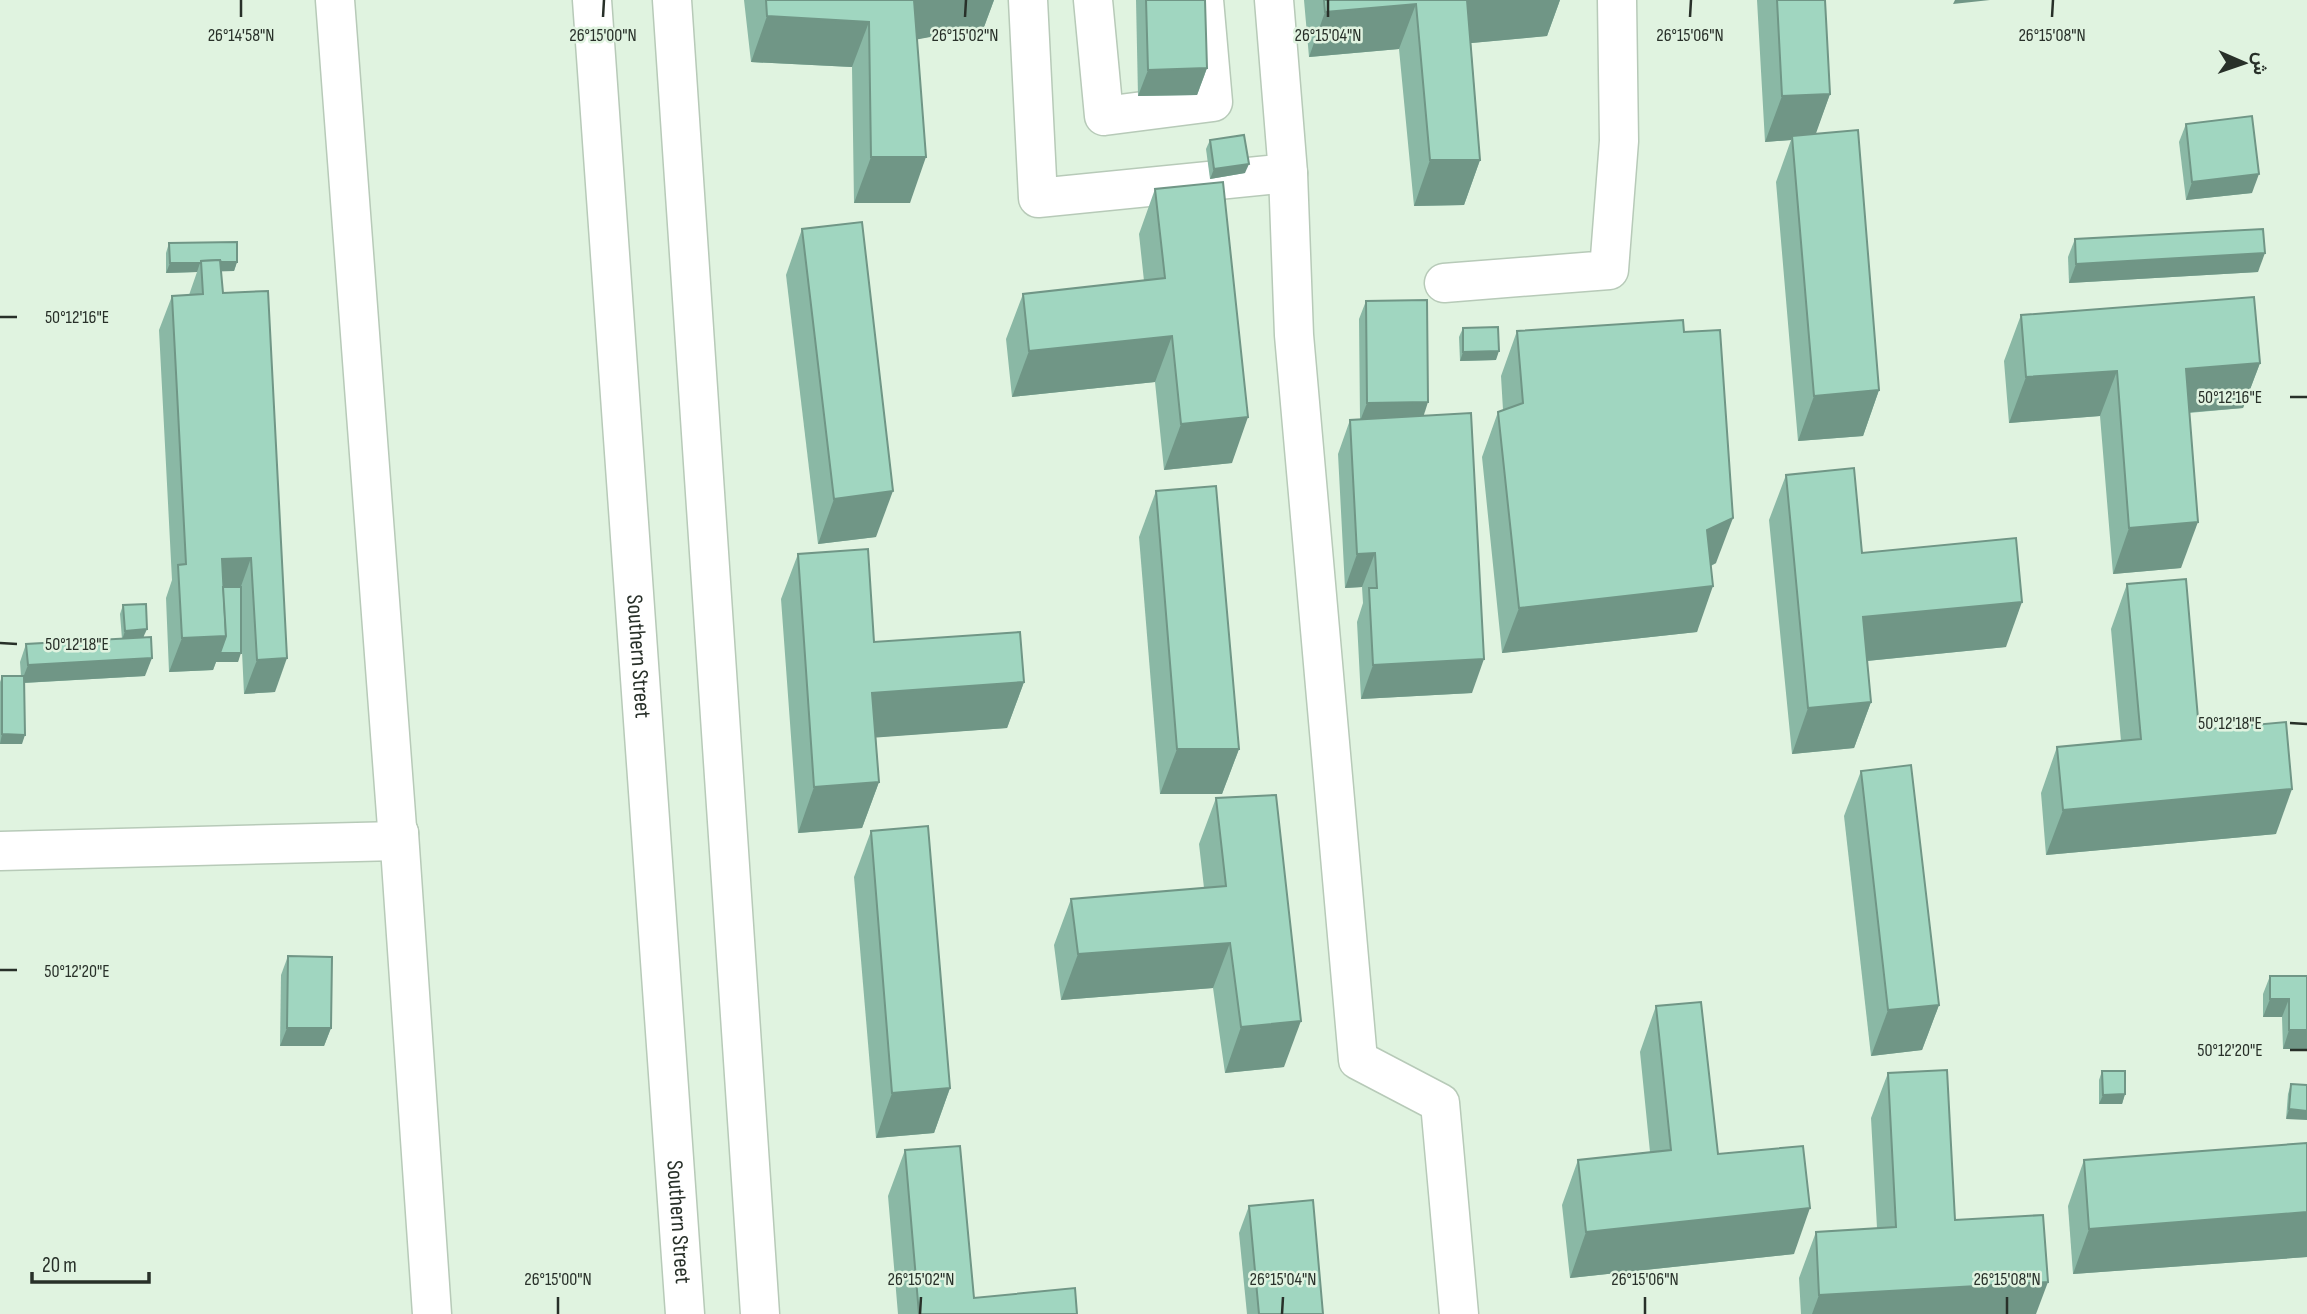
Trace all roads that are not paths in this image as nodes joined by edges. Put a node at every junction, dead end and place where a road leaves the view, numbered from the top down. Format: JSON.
{"nodes":[{"id":1,"x":335,"y":0,"type":"edge"},
{"id":2,"x":592,"y":0,"type":"edge"},
{"id":3,"x":672,"y":0,"type":"edge"},
{"id":4,"x":1028,"y":0,"type":"edge"},
{"id":5,"x":1093,"y":0,"type":"edge"},
{"id":6,"x":1204,"y":0,"type":"edge"},
{"id":7,"x":1274,"y":0,"type":"edge"},
{"id":8,"x":1617,"y":0,"type":"edge"},
{"id":9,"x":1288,"y":173,"type":"junction"},
{"id":10,"x":1444,"y":283,"type":"dead end"},
{"id":11,"x":398,"y":841,"type":"junction"},
{"id":12,"x":0,"y":851,"type":"edge"},
{"id":13,"x":432,"y":1314,"type":"edge"},
{"id":14,"x":685,"y":1314,"type":"edge"},
{"id":15,"x":760,"y":1314,"type":"edge"},
{"id":16,"x":1459,"y":1314,"type":"edge"}],
"edges":[{"from":1,"to":11,"type":"street"},
{"from":2,"to":14,"type":"street","name":"Southern Street"},
{"from":3,"to":15,"type":"street"},
{"from":4,"to":9,"type":"street"},
{"from":5,"to":6,"type":"street"},
{"from":7,"to":9,"type":"street"},
{"from":8,"to":10,"type":"street"},
{"from":9,"to":16,"type":"street"},
{"from":11,"to":12,"type":"street"},
{"from":11,"to":13,"type":"street"}]}
